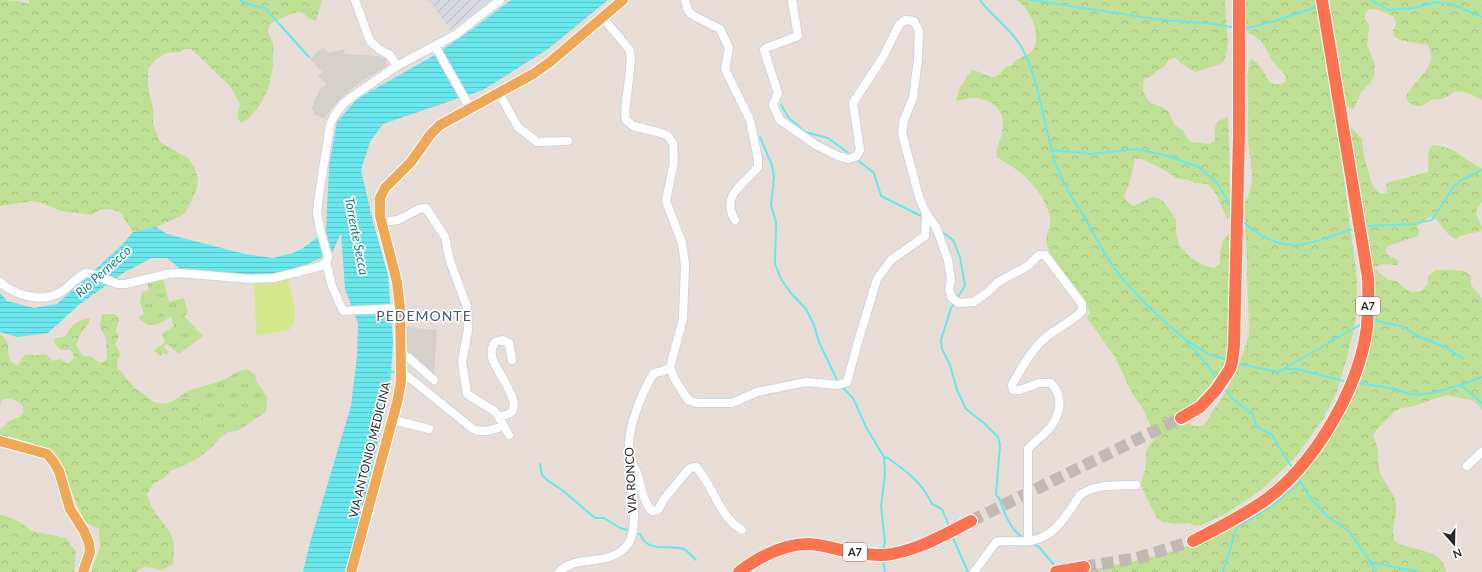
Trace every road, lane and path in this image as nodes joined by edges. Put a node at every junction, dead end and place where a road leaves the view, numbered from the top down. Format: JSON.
{"nodes":[{"id":1,"x":355,"y":0,"type":"edge"},
{"id":2,"x":500,"y":0,"type":"edge"},
{"id":3,"x":623,"y":0,"type":"edge"},
{"id":4,"x":685,"y":0,"type":"edge"},
{"id":5,"x":792,"y":0,"type":"edge"},
{"id":6,"x":1239,"y":0,"type":"edge"},
{"id":7,"x":1322,"y":0,"type":"edge"},
{"id":8,"x":603,"y":18,"type":"junction"},
{"id":9,"x":436,"y":48,"type":"junction"},
{"id":10,"x":397,"y":66,"type":"junction"},
{"id":11,"x":499,"y":93,"type":"junction"},
{"id":12,"x":468,"y":105,"type":"junction"},
{"id":13,"x":568,"y":141,"type":"dead end"},
{"id":14,"x":926,"y":213,"type":"junction"},
{"id":15,"x":735,"y":220,"type":"dead end"},
{"id":16,"x":382,"y":222,"type":"junction"},
{"id":17,"x":327,"y":260,"type":"junction"},
{"id":18,"x":0,"y":282,"type":"edge"},
{"id":19,"x":398,"y":308,"type":"junction"},
{"id":20,"x":400,"y":353,"type":"junction"},
{"id":21,"x":512,"y":360,"type":"dead end"},
{"id":22,"x":670,"y":367,"type":"junction"},
{"id":23,"x":401,"y":370,"type":"junction"},
{"id":24,"x":434,"y":380,"type":"dead end"},
{"id":25,"x":498,"y":416,"type":"junction"},
{"id":26,"x":1181,"y":418,"type":"tunnel mouth"},
{"id":27,"x":393,"y":420,"type":"junction"},
{"id":28,"x":504,"y":426,"type":"junction"},
{"id":29,"x":430,"y":429,"type":"dead end"},
{"id":30,"x":509,"y":435,"type":"dead end"},
{"id":31,"x":0,"y":441,"type":"edge"},
{"id":32,"x":1482,"y":452,"type":"edge"},
{"id":33,"x":629,"y":459,"type":"junction"},
{"id":34,"x":1467,"y":466,"type":"dead end"},
{"id":35,"x":1136,"y":485,"type":"dead end"},
{"id":36,"x":971,"y":521,"type":"tunnel mouth"},
{"id":37,"x":742,"y":530,"type":"dead end"},
{"id":38,"x":1028,"y":541,"type":"junction"},
{"id":39,"x":1193,"y":541,"type":"tunnel mouth"},
{"id":40,"x":1084,"y":567,"type":"tunnel mouth"},
{"id":41,"x":83,"y":572,"type":"edge"},
{"id":42,"x":351,"y":572,"type":"edge"},
{"id":43,"x":559,"y":572,"type":"edge"},
{"id":44,"x":739,"y":572,"type":"edge"},
{"id":45,"x":974,"y":572,"type":"edge"},
{"id":46,"x":1056,"y":572,"type":"edge"}],
"edges":[{"from":1,"to":10,"type":"street"},
{"from":2,"to":9,"type":"street"},
{"from":3,"to":8,"type":"main road","name":"VIA ANTONIO MEDICINA"},
{"from":4,"to":15,"type":"street"},
{"from":5,"to":14,"type":"street"},
{"from":6,"to":26,"type":"highway"},
{"from":7,"to":39,"type":"highway","number":"A7"},
{"from":8,"to":11,"type":"main road","name":"VIA ANTONIO MEDICINA"},
{"from":8,"to":22,"type":"street"},
{"from":9,"to":10,"type":"street"},
{"from":9,"to":12,"type":"street"},
{"from":10,"to":17,"type":"street"},
{"from":11,"to":12,"type":"main road","name":"VIA ANTONIO MEDICINA"},
{"from":11,"to":13,"type":"street"},
{"from":12,"to":16,"type":"main road","name":"VIA ANTONIO MEDICINA"},
{"from":14,"to":22,"type":"street"},
{"from":14,"to":38,"type":"street"},
{"from":16,"to":19,"type":"main road","name":"VIA ANTONIO MEDICINA"},
{"from":16,"to":25,"type":"street"},
{"from":17,"to":18,"type":"street"},
{"from":17,"to":19,"type":"street"},
{"from":19,"to":20,"type":"main road","name":"VIA ANTONIO MEDICINA"},
{"from":20,"to":23,"type":"main road","name":"VIA ANTONIO MEDICINA"},
{"from":20,"to":24,"type":"street"},
{"from":21,"to":25,"type":"street"},
{"from":22,"to":33,"type":"street","name":"VIA RONCO"},
{"from":23,"to":27,"type":"main road","name":"VIA ANTONIO MEDICINA"},
{"from":23,"to":28,"type":"street"},
{"from":25,"to":28,"type":"street"},
{"from":27,"to":29,"type":"street"},
{"from":27,"to":42,"type":"main road","name":"VIA ANTONIO MEDICINA"},
{"from":28,"to":30,"type":"street"},
{"from":31,"to":41,"type":"main road"},
{"from":32,"to":34,"type":"street"},
{"from":33,"to":37,"type":"street"},
{"from":33,"to":43,"type":"street","name":"VIA RONCO"},
{"from":35,"to":38,"type":"street"},
{"from":36,"to":44,"type":"highway","number":"A7"},
{"from":38,"to":45,"type":"street"},
{"from":40,"to":46,"type":"highway"}]}
